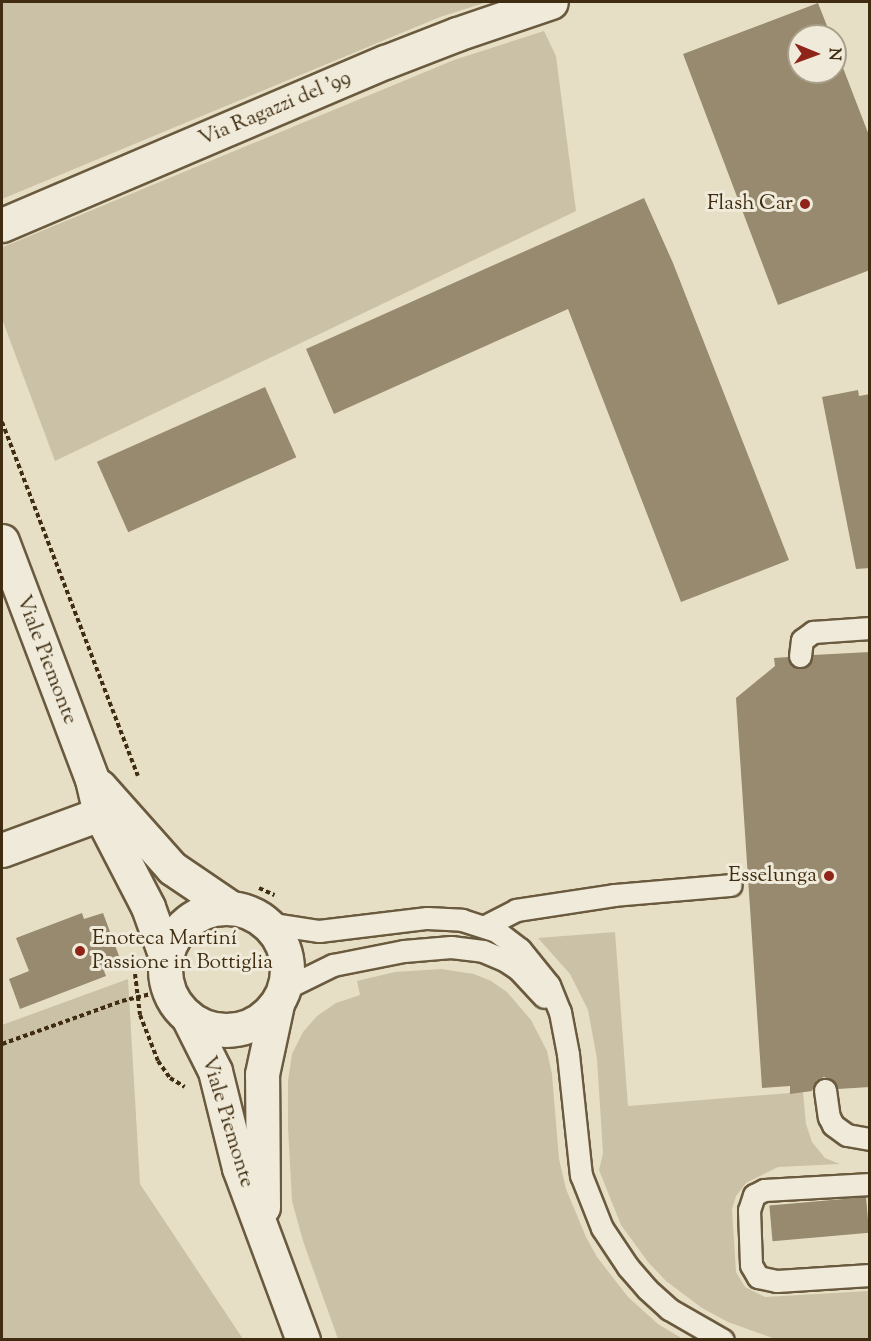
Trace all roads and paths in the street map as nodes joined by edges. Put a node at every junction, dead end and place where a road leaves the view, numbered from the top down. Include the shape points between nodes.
1 (551, 2) edge
2 (2, 225) edge
3 (2, 422) edge
4 (2, 541) edge
5 (870, 628) edge
6 (800, 656) dead end
7 (92, 778) junction
8 (141, 784) dead end
9 (100, 814) junction
10 (2, 850) edge
11 (731, 885) dead end
12 (241, 896) junction
13 (274, 910) junction
14 (485, 926) junction
15 (166, 957) junction
16 (135, 974) dead end
17 (169, 990) junction
18 (280, 996) junction
19 (137, 997) junction
20 (188, 1017) junction
21 (564, 1034) junction
22 (2, 1044) edge
23 (825, 1090) dead end
24 (195, 1092) dead end
25 (870, 1139) edge
26 (870, 1184) edge
27 (263, 1230) junction
28 (870, 1275) edge
29 (303, 1340) edge
30 (723, 1340) edge

1 - 2 street, Via Ragazzi del '99 via 385,62
3 - 8 path
4 - 7 street, Viale Piemonte
5 - 6 lane via 813,632 802,640
7 - 9 street, Viale Piemonte
7 - 12 street, Viale Piemonte via 172,868
9 - 10 street
9 - 15 street, Viale Piemonte via 142,893
11 - 14 lane via 614,895 516,910
12 - 13 path
12 - 13 street via 250,912
12 - 15 street via 197,915 183,926
13 - 14 lane via 319,931 427,918
13 - 18 street via 287,971
14 - 21 lane via 514,943 540,972 555,999
15 - 17 street
16 - 19 path
17 - 19 path
17 - 20 street via 175,1004
18 - 20 street via 264,1017 233,1030 215,1029
18 - 21 lane via 333,965 404,951 470,948 496,956 518,969 545,998
18 - 27 street, Viale Piemonte via 262,1074
19 - 22 path
19 - 24 path via 158,1061 177,1084
20 - 27 street, Viale Piemonte via 215,1071 239,1168
21 - 30 lane via 580,1168 602,1228 647,1289 669,1309
23 - 25 lane via 833,1125 847,1136
26 - 28 lane via 764,1190 751,1199 749,1210 751,1265 758,1277 777,1281
27 - 29 street, Viale Piemonte

